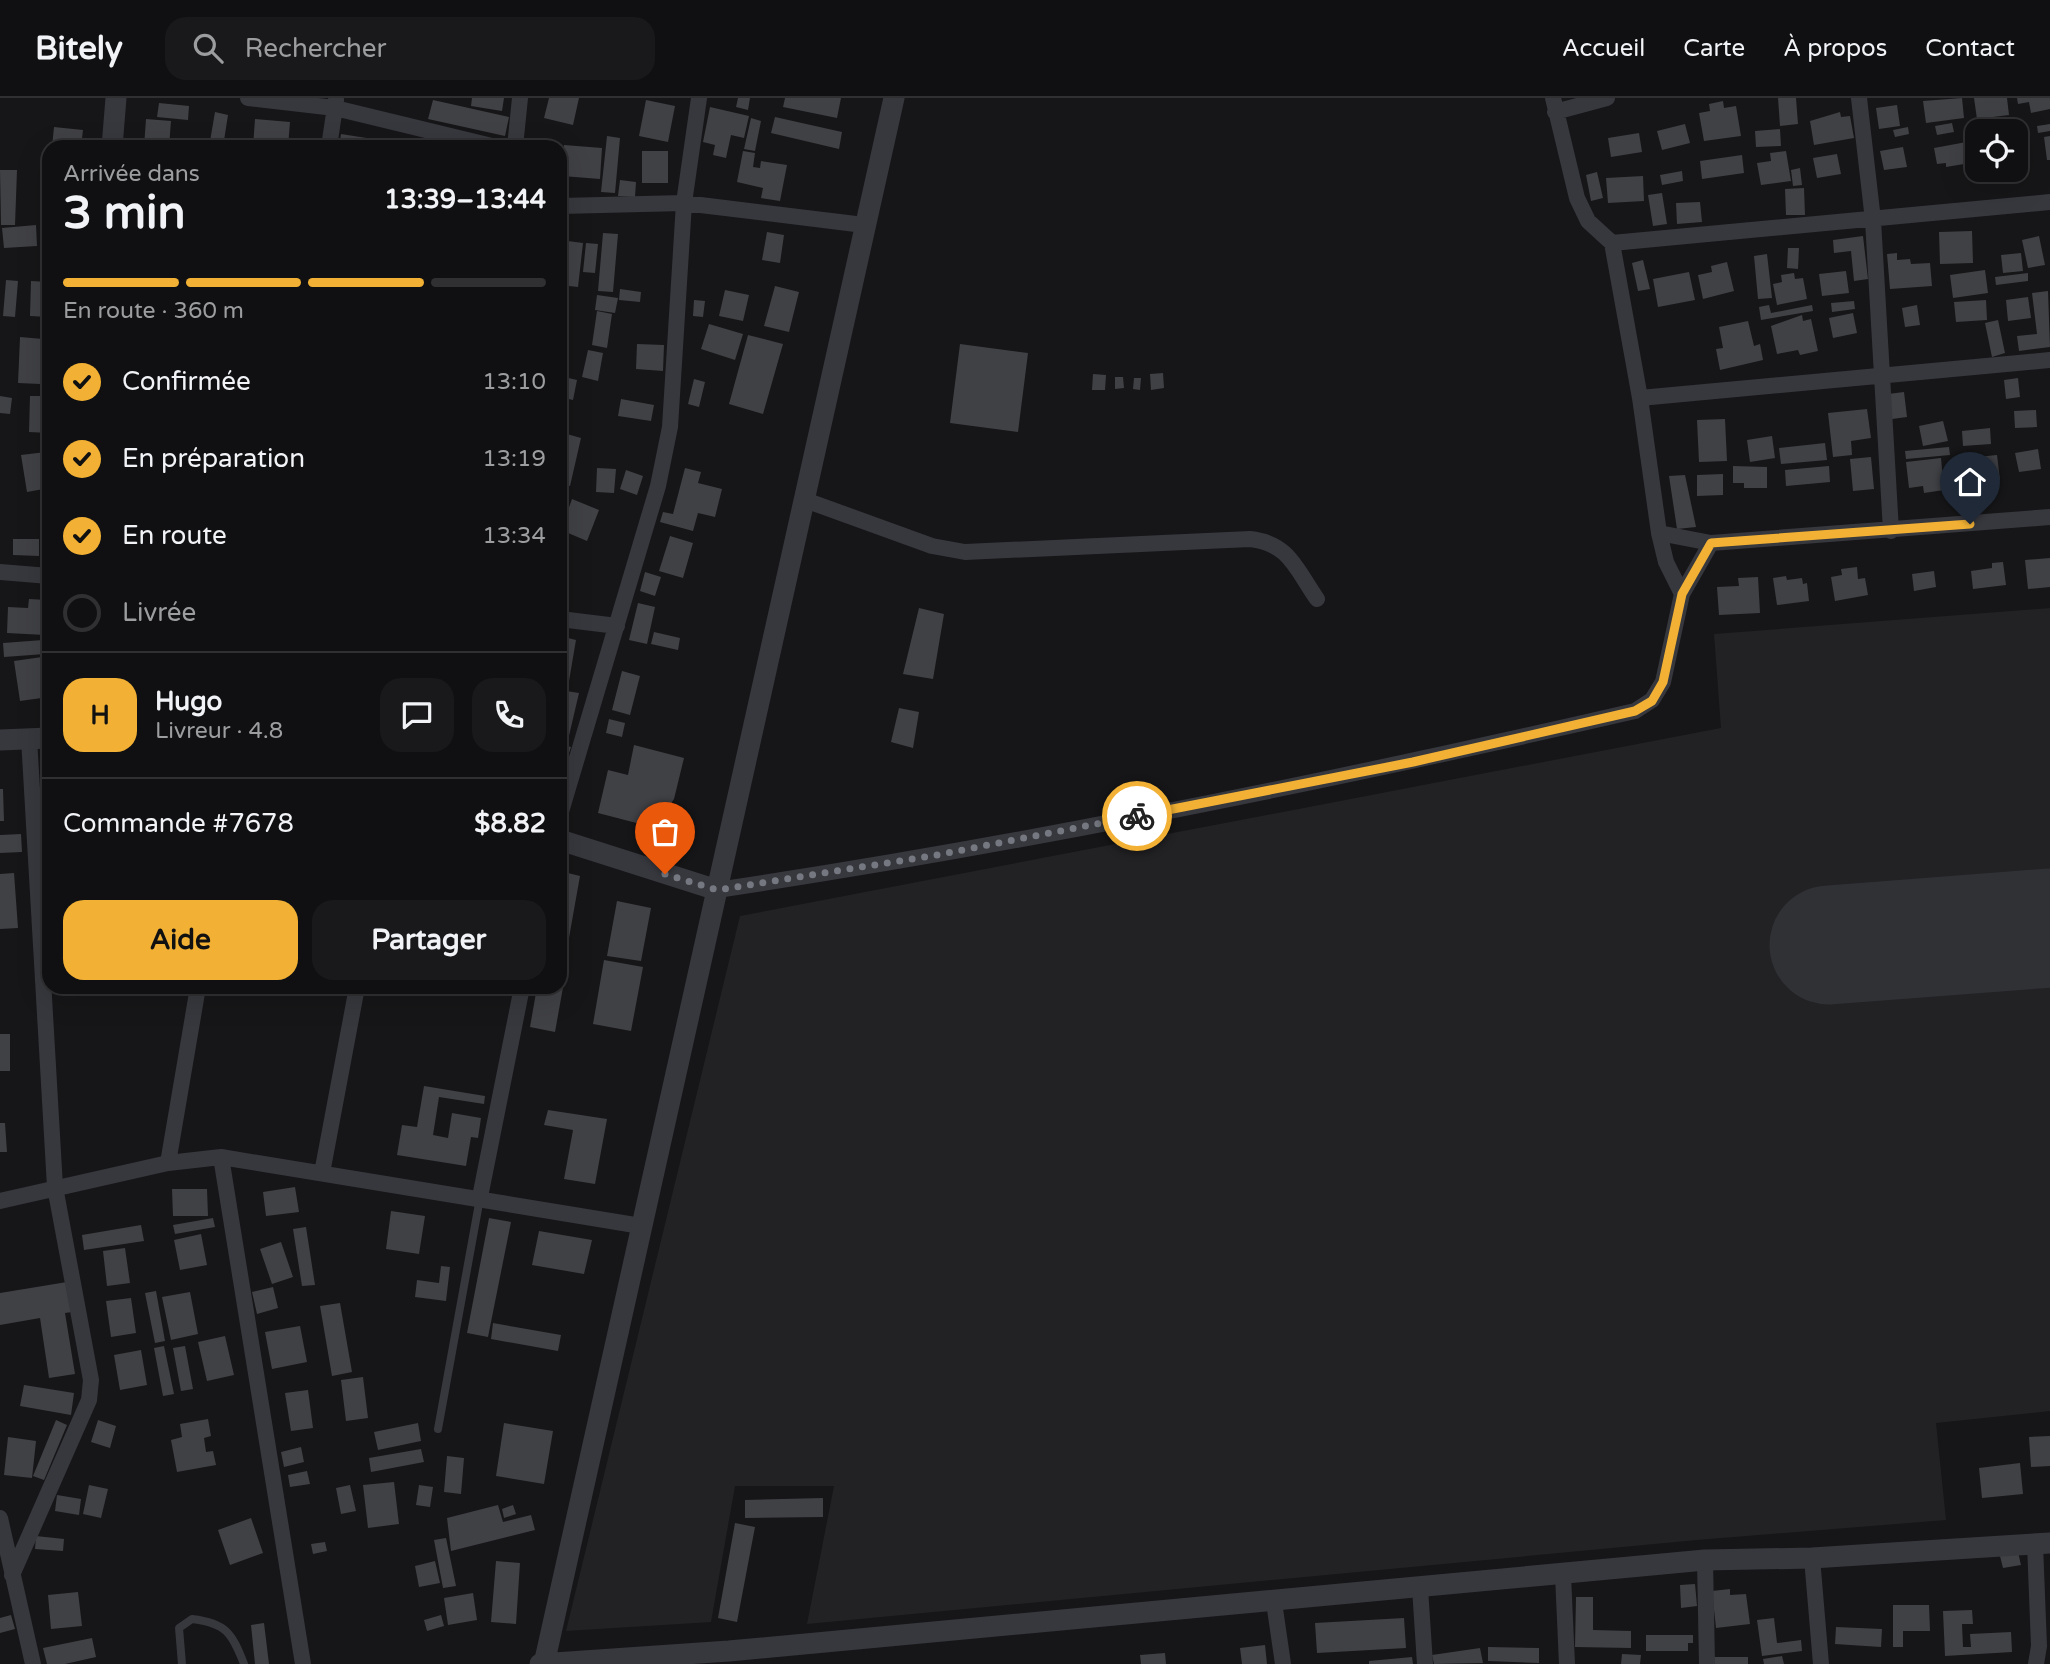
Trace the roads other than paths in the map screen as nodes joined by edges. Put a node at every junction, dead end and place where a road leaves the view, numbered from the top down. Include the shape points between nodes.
1 (116, 98) edge
2 (248, 98) edge
3 (520, 98) edge
4 (699, 98) edge
5 (894, 98) edge
6 (1607, 98) edge
7 (1859, 98) edge
8 (335, 103) edge
9 (1554, 105) edge
10 (112, 140) edge
11 (330, 140) edge
12 (470, 140) edge
13 (515, 140) edge
14 (2050, 202) edge
15 (684, 203) junction
16 (567, 206) edge
17 (1873, 220) junction
18 (863, 226) junction
19 (1612, 243) junction
20 (2050, 360) edge
21 (1881, 375) junction
22 (1640, 398) junction
23 (805, 500) junction
24 (2050, 517) edge
25 (1891, 531) junction
26 (1659, 533) junction
27 (1711, 543) junction
28 (0, 572) edge
29 (42, 575) edge
30 (1682, 594) junction
31 (1317, 599) dead end
32 (567, 620) edge
33 (617, 626) junction
34 (39, 738) edge
35 (0, 740) edge
36 (567, 792) edge
37 (42, 822) edge
38 (567, 842) edge
39 (717, 890) junction
40 (48, 994) edge
41 (197, 994) edge
42 (356, 994) edge
43 (521, 994) edge
44 (221, 1157) junction
45 (168, 1163) junction
46 (323, 1173) junction
47 (55, 1187) junction
48 (480, 1197) junction
49 (0, 1201) edge
50 (641, 1226) junction
51 (438, 1429) dead end
52 (0, 1518) edge
53 (2043, 1544) edge
54 (1811, 1558) junction
55 (1705, 1560) junction
56 (12, 1575) junction
57 (1563, 1575) junction
58 (1420, 1588) junction
59 (1274, 1602) junction
60 (33, 1664) edge
61 (182, 1664) edge
62 (244, 1664) edge
63 (303, 1664) edge
64 (543, 1664) edge
65 (1283, 1664) edge
66 (1424, 1664) edge
67 (1567, 1664) edge
68 (1707, 1664) edge
69 (1821, 1664) edge
70 (2036, 1664) edge

1 - 10 street
2 - 8 street
3 - 13 street
4 - 15 street
5 - 18 street
6 - 9 street
7 - 17 street
8 - 11 street
8 - 12 street
9 - 19 street via 1577,198 1588,221
14 - 17 street
15 - 16 street
15 - 18 street
15 - 33 street via 670,427 658,486
17 - 19 street
17 - 21 street
18 - 23 street
19 - 22 street
20 - 21 street
21 - 22 street
21 - 25 street
22 - 26 street
23 - 31 street via 932,546 965,552 1267,541 1281,548
23 - 39 street
24 - 25 street
25 - 27 street
26 - 27 street
26 - 30 street via 1665,562
27 - 30 street
28 - 29 street
30 - 39 street via 1663,682 1652,701 1635,711 1359,773 937,855
32 - 33 street
33 - 36 street
34 - 35 street
34 - 37 street
38 - 39 street
39 - 50 street
40 - 47 street
41 - 45 street
42 - 46 street
43 - 48 street
44 - 45 street
44 - 46 street
44 - 63 street
45 - 47 street
46 - 48 street
47 - 49 street
47 - 56 street via 91,1380 89,1400
48 - 50 street
48 - 51 lane
50 - 64 street
52 - 56 street
53 - 54 street
53 - 70 street
54 - 55 street
54 - 69 street
55 - 57 street
55 - 68 street
56 - 60 street
57 - 58 street
57 - 67 street
58 - 59 street
58 - 66 street
59 - 64 street
59 - 65 street
61 - 62 lane via 179,1628 192,1619 214,1621 233,1636

